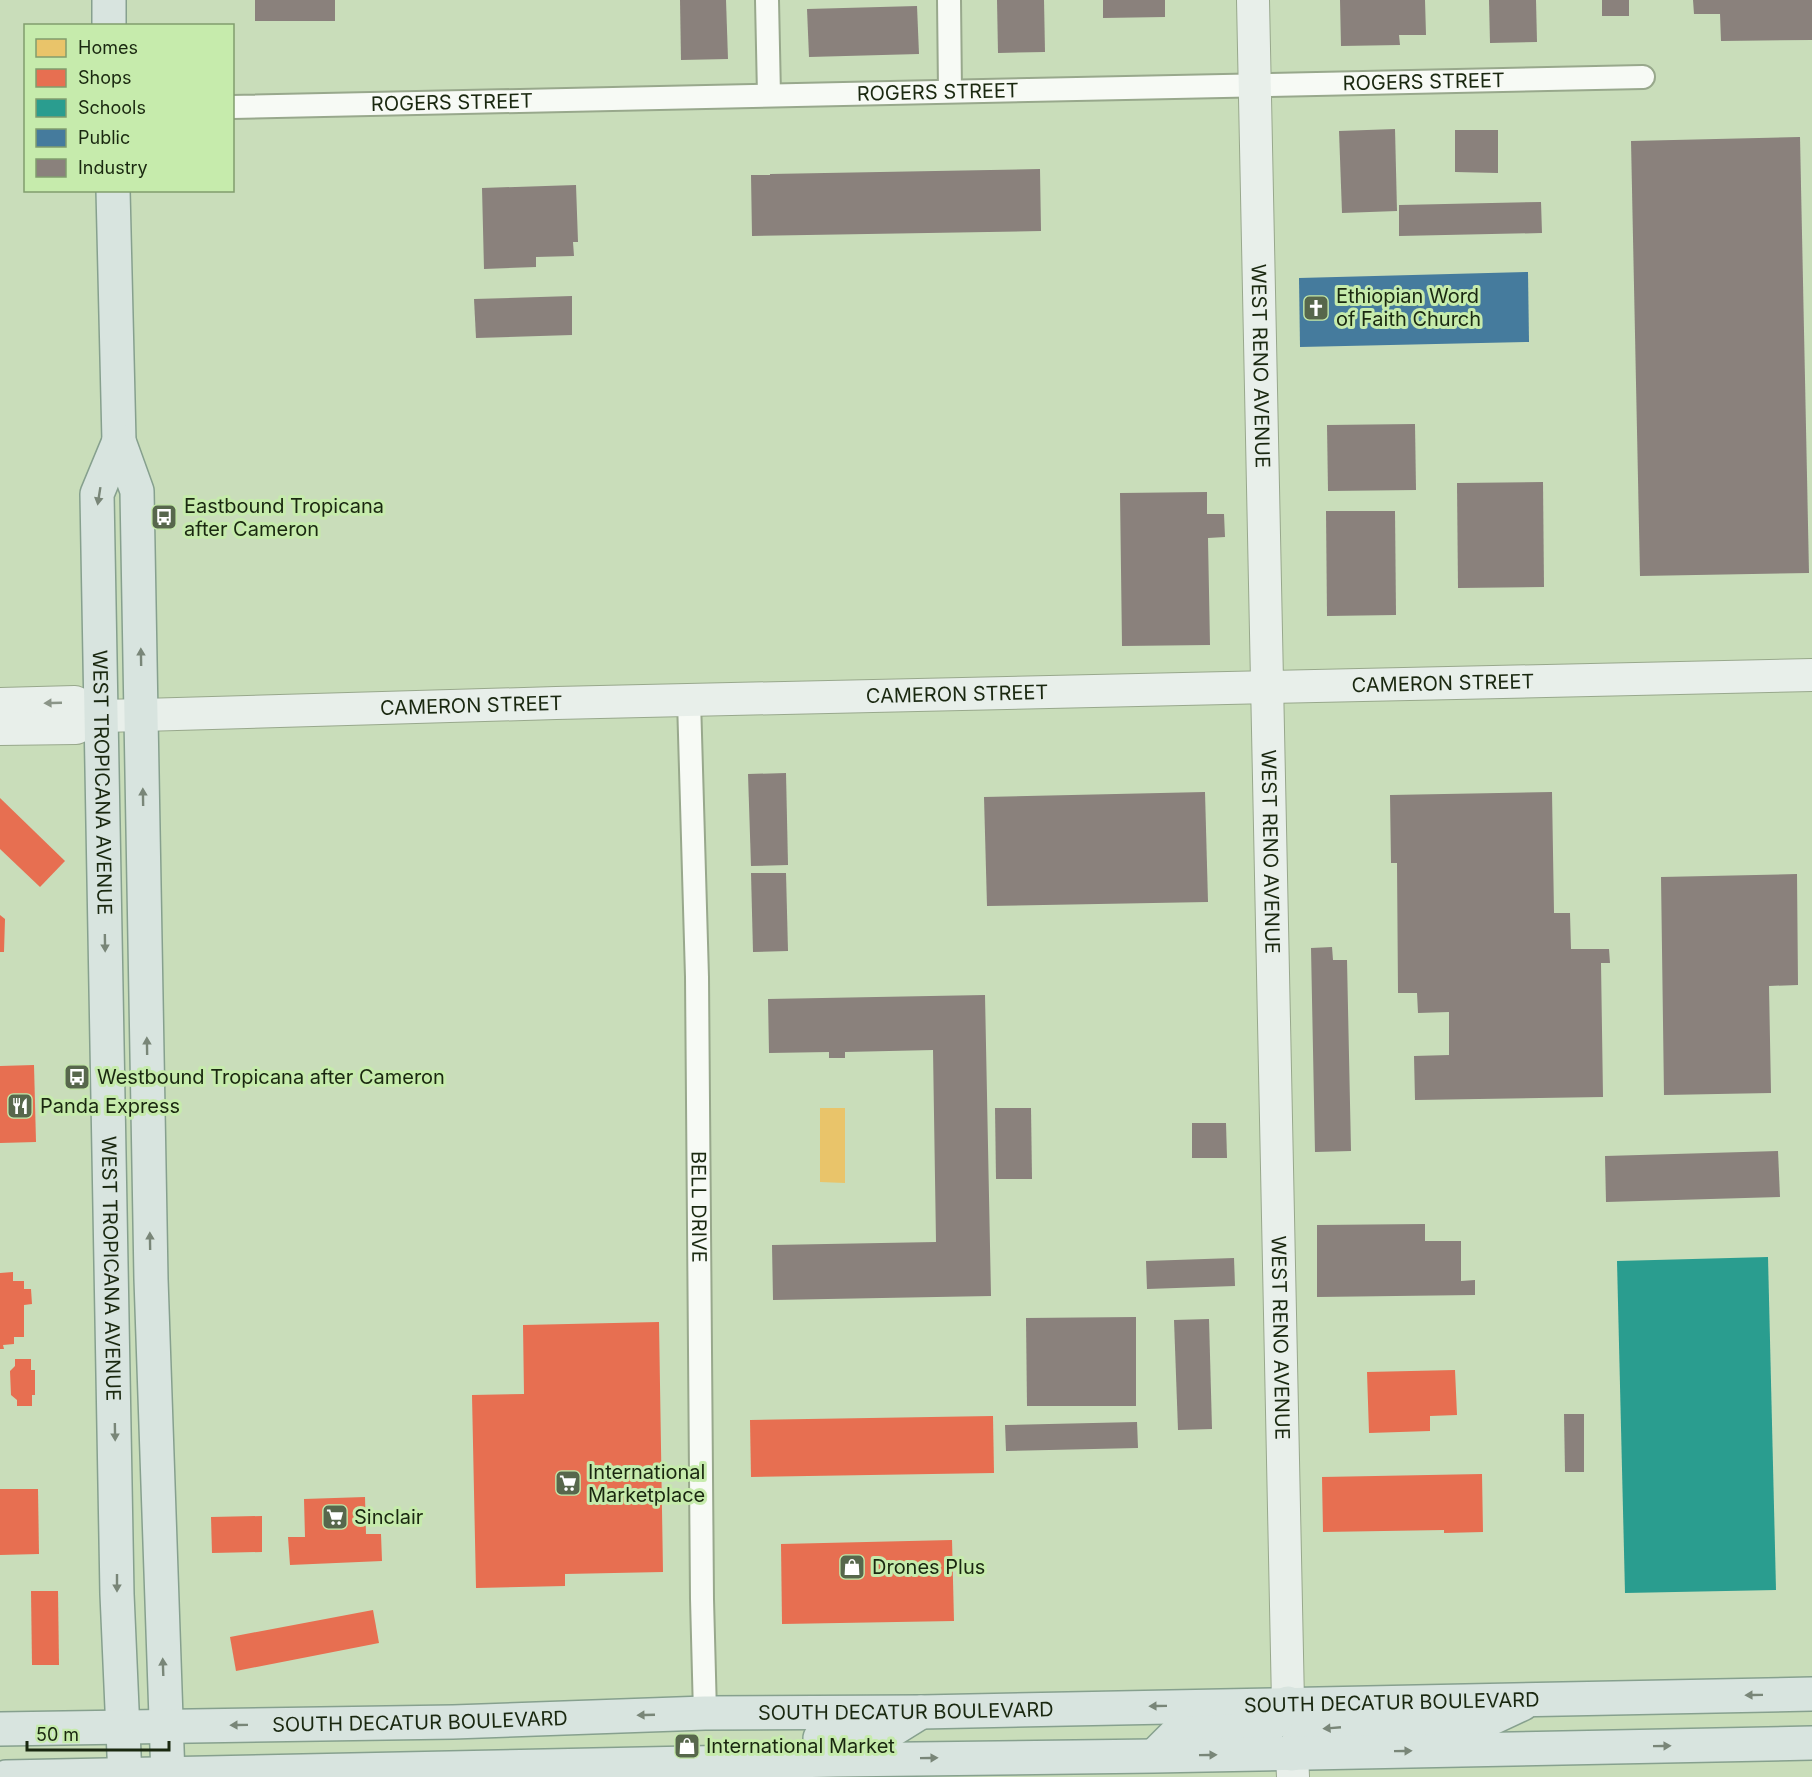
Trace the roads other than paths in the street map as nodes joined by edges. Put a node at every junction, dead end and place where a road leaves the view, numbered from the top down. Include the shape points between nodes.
1 (109, 0) edge
2 (767, 0) edge
3 (949, 0) edge
4 (1253, 0) edge
5 (109, 24) edge
6 (1643, 77) dead end
7 (1255, 85) junction
8 (950, 91) junction
9 (769, 95) junction
10 (234, 107) edge
11 (113, 192) edge
12 (119, 441) junction
13 (1812, 675) edge
14 (1266, 686) junction
15 (688, 700) junction
16 (0, 704) edge
17 (142, 715) junction
18 (102, 716) junction
19 (0, 729) edge
20 (111, 1240) junction
21 (156, 1449) junction
22 (1812, 1694) edge
23 (1532, 1699) junction
24 (1288, 1703) junction
25 (921, 1712) junction
26 (705, 1713) junction
27 (165, 1725) junction
28 (121, 1726) junction
29 (0, 1729) edge
30 (1812, 1743) edge
31 (1154, 1756) junction
32 (703, 1763) junction
33 (545, 1766) junction
34 (1293, 1766) edge
35 (124, 1776) edge
36 (168, 1776) edge
37 (6, 1777) edge

1 - 5 main road
2 - 9 street
3 - 8 street
4 - 7 street, WEST RENO AVENUE
6 - 7 street, ROGERS STREET
7 - 8 street, ROGERS STREET
7 - 14 street, WEST RENO AVENUE
8 - 9 street, ROGERS STREET
9 - 10 street, ROGERS STREET
11 - 12 main road, WEST TROPICANA AVENUE
17 -> 12 main road, WEST TROPICANA AVENUE via 137,491
12 -> 18 main road, WEST TROPICANA AVENUE via 97,494
13 - 14 street, CAMERON STREET
14 - 15 street, CAMERON STREET
14 - 24 street, WEST RENO AVENUE
15 - 17 street, CAMERON STREET
15 - 26 street, BELL DRIVE via 697,977
18 -> 16 street, CAMERON STREET via 75,702
17 - 18 street, CAMERON STREET
21 -> 17 main road, WEST TROPICANA AVENUE
18 - 19 street, CAMERON STREET via 76,728
18 -> 20 main road, WEST TROPICANA AVENUE
20 - 21 main road via 129,1254 136,1398
20 -> 28 main road, WEST TROPICANA AVENUE
27 -> 21 main road, WEST TROPICANA AVENUE
22 -> 23 main road, SOUTH DECATUR BOULEVARD
23 - 24 main road, SOUTH DECATUR BOULEVARD
23 -> 34 main road via 1477,1725 1312,1731 1302,1737
24 -> 25 main road, SOUTH DECATUR BOULEVARD
24 - 31 main road via 1279,1719 1269,1725 1177,1733
25 - 26 main road, SOUTH DECATUR BOULEVARD
25 - 32 main road via 884,1735 733,1742 711,1752
26 -> 27 main road, SOUTH DECATUR BOULEVARD via 453,1722
26 - 33 main road via 682,1740 662,1746 577,1751
27 - 28 main road, SOUTH DECATUR BOULEVARD
27 - 36 main road, WEST TROPICANA AVENUE
28 - 29 main road, SOUTH DECATUR BOULEVARD
28 - 35 main road, WEST TROPICANA AVENUE
34 -> 30 main road
32 -> 31 main road
31 -> 34 main road
32 - 33 main road
33 - 36 main road
35 - 36 main road
35 - 37 main road

